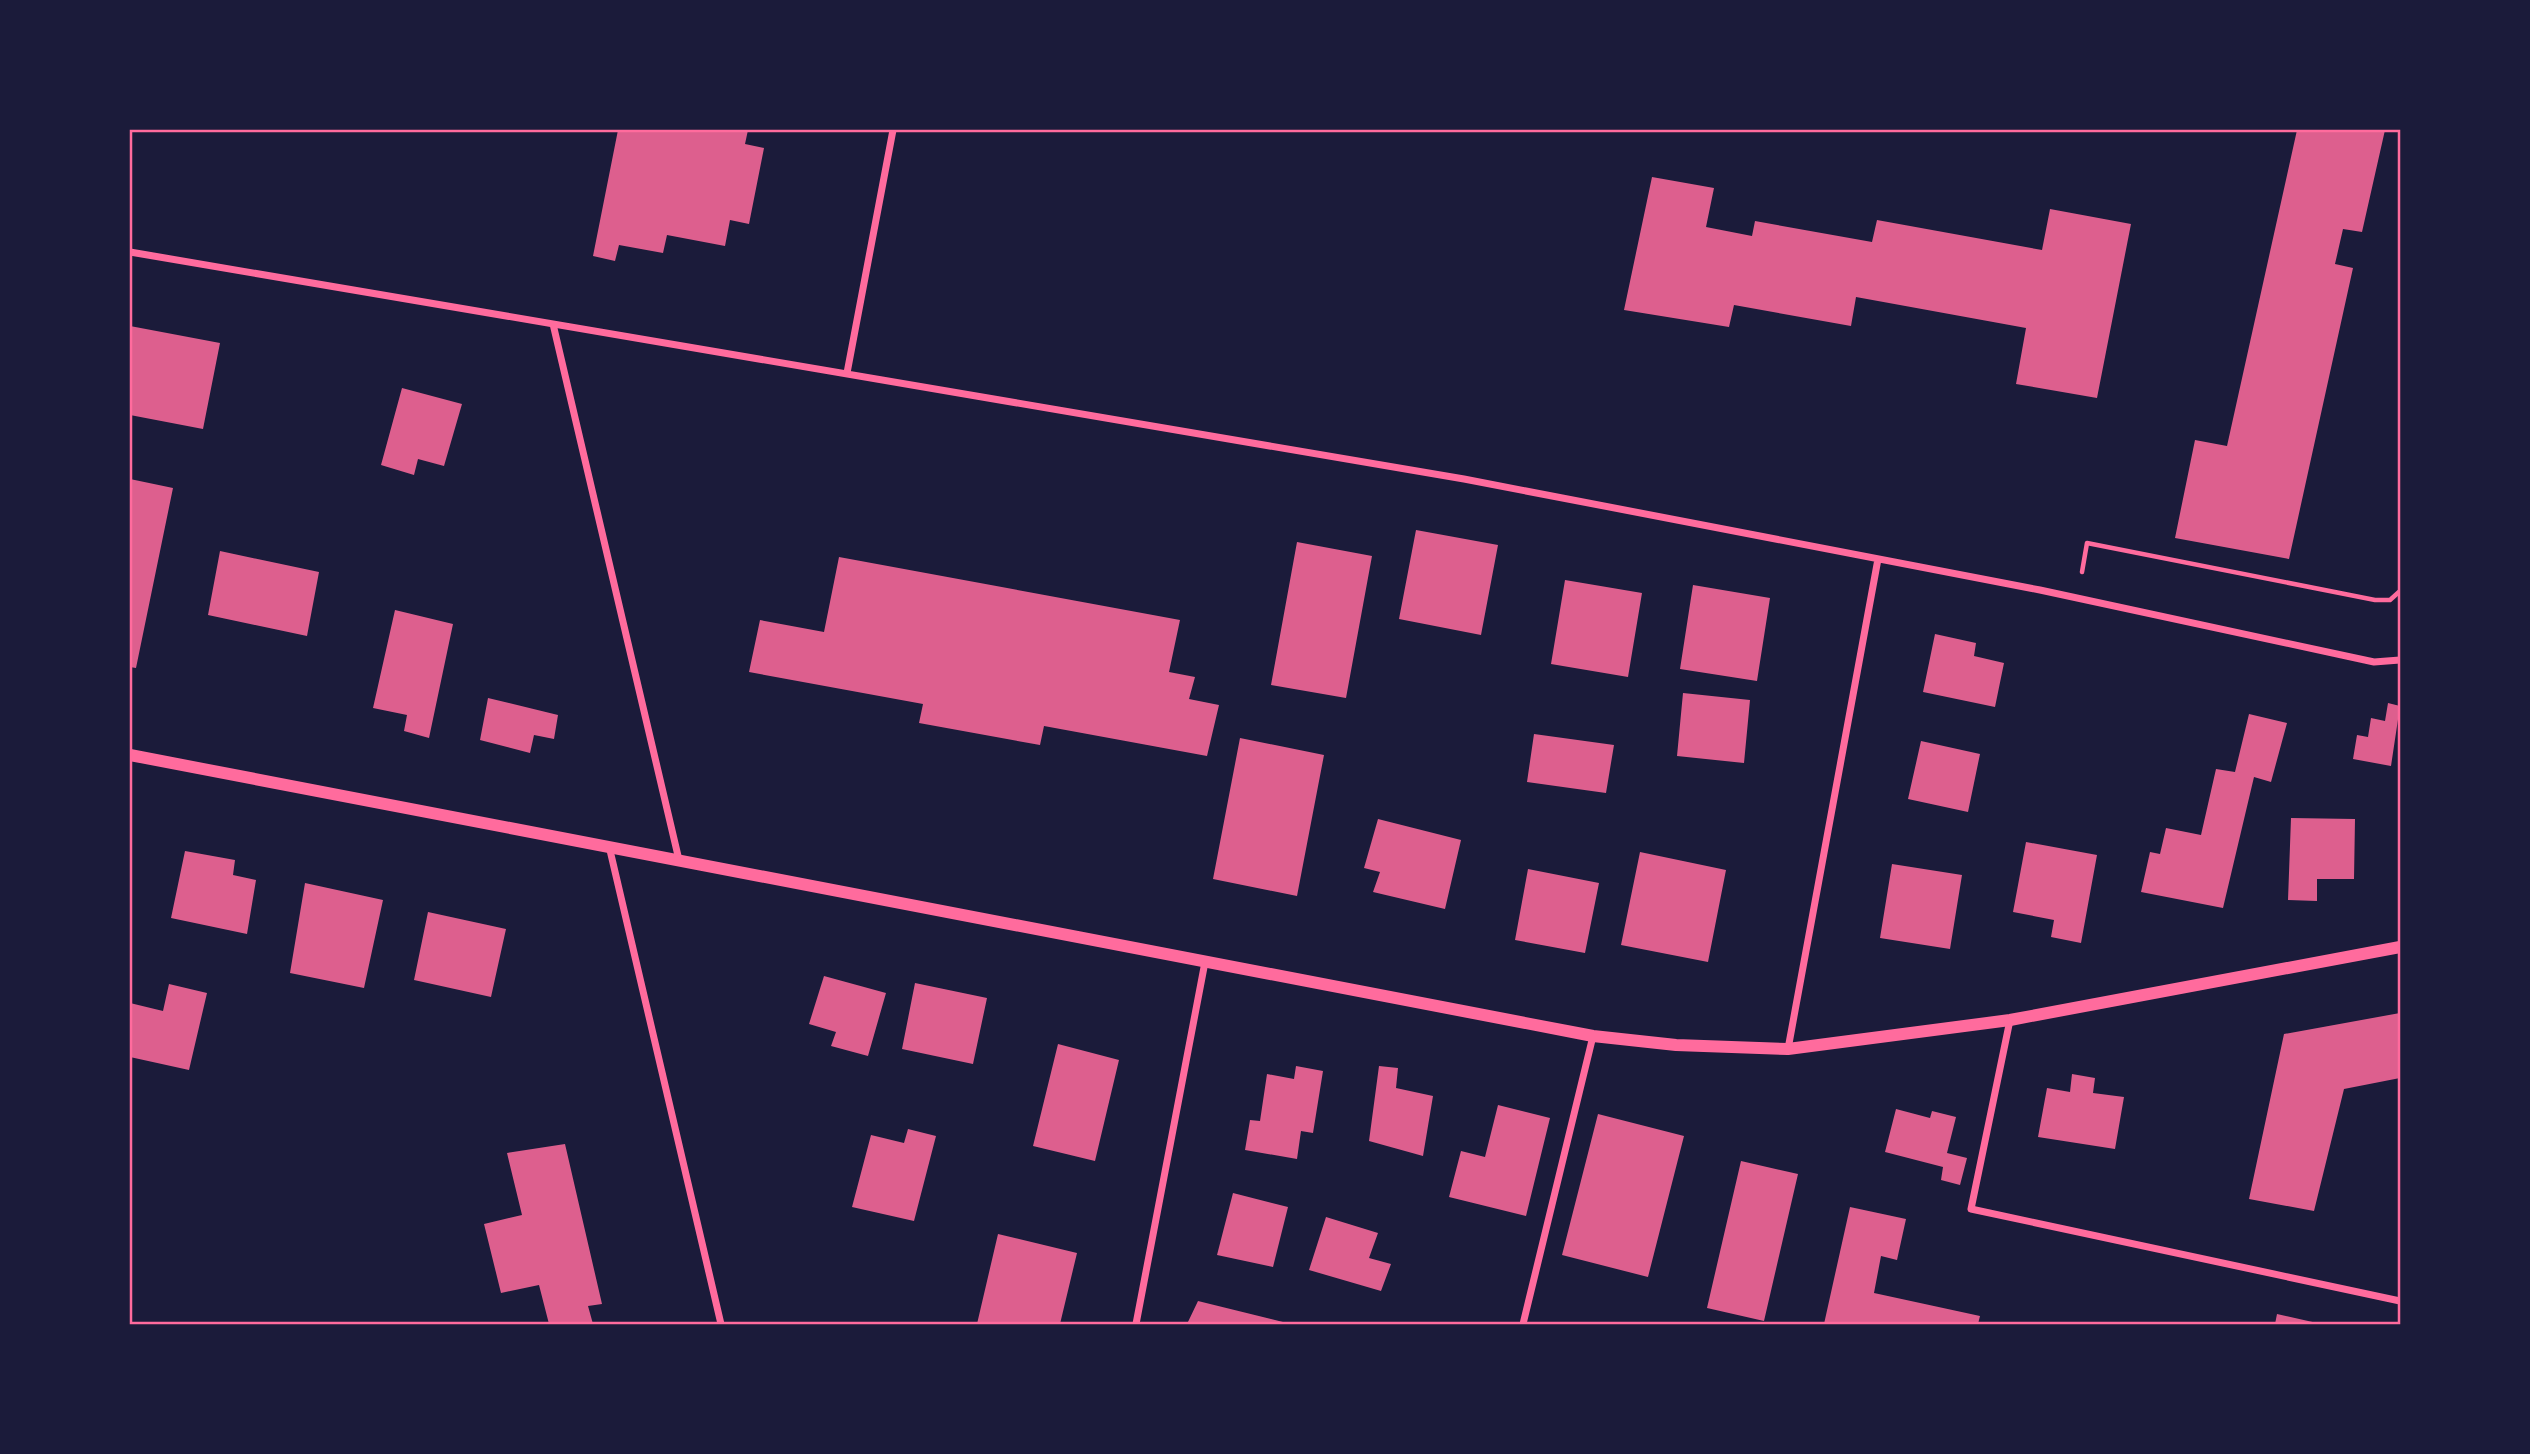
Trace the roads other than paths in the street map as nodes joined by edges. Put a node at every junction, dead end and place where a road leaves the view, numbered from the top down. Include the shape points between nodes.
1 (893, 130) edge
2 (130, 252) edge
3 (553, 324) junction
4 (848, 373) junction
5 (1878, 559) junction
6 (2400, 660) edge
7 (130, 755) edge
8 (609, 846) junction
9 (679, 860) junction
10 (2400, 947) edge
11 (1205, 962) junction
12 (2010, 1020) junction
13 (1593, 1036) junction
14 (1788, 1049) junction
15 (2400, 1301) edge
16 (721, 1325) edge
17 (1136, 1325) edge
18 (1522, 1325) edge

1 - 4 street
2 - 3 street
3 - 4 street
3 - 9 street
4 - 5 street via 1464,479
5 - 6 street via 2374,662
5 - 14 street
7 - 8 street
8 - 9 street
8 - 16 street
9 - 11 street
10 - 12 street
11 - 13 street
11 - 17 street
12 - 14 street
12 - 15 street via 1971,1209
13 - 14 street
13 - 18 street

